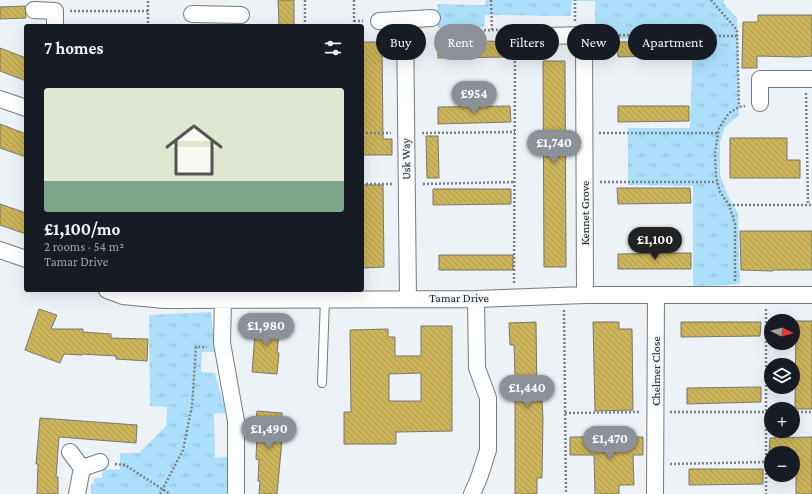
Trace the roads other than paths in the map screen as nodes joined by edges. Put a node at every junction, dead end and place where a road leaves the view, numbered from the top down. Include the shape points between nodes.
1 (34, 10) dead end
2 (192, 14) dead end
3 (241, 15) dead end
4 (55, 18) edge
5 (432, 18) road end
6 (217, 20) edge
7 (405, 20) junction
8 (379, 21) dead end
9 (559, 36) edge
10 (809, 79) edge
11 (0, 99) edge
12 (760, 103) road end
13 (24, 107) edge
14 (0, 251) edge
15 (24, 259) edge
16 (112, 292) edge
17 (585, 295) junction
18 (812, 295) edge
19 (220, 296) edge
20 (656, 296) junction
21 (324, 299) junction
22 (408, 299) junction
23 (476, 299) junction
24 (322, 383) dead end
25 (70, 452) dead end
26 (100, 462) road end
27 (82, 468) junction
28 (77, 494) edge
29 (236, 494) edge
30 (472, 494) edge
31 (655, 494) edge

1 - 4 street
2 - 6 street
3 - 6 street
5 - 7 street
7 - 8 street
7 - 22 street, Usk Way
9 - 17 street, Kennet Grove via 579,35 585,133
10 - 12 street via 760,79
11 - 13 street
14 - 15 street
16 - 19 street, Tamar Drive via 123,296 164,300
17 - 20 street, Tamar Drive
17 - 23 street, Tamar Drive
18 - 20 street, Tamar Drive
19 - 21 street, Tamar Drive
19 - 29 street via 223,347 236,421
20 - 31 street, Chelmer Close
21 - 22 street, Tamar Drive
21 - 24 lane
22 - 23 street, Tamar Drive
23 - 30 street via 477,368 488,398 488,450 480,478
25 - 27 street
26 - 27 street
27 - 28 street

